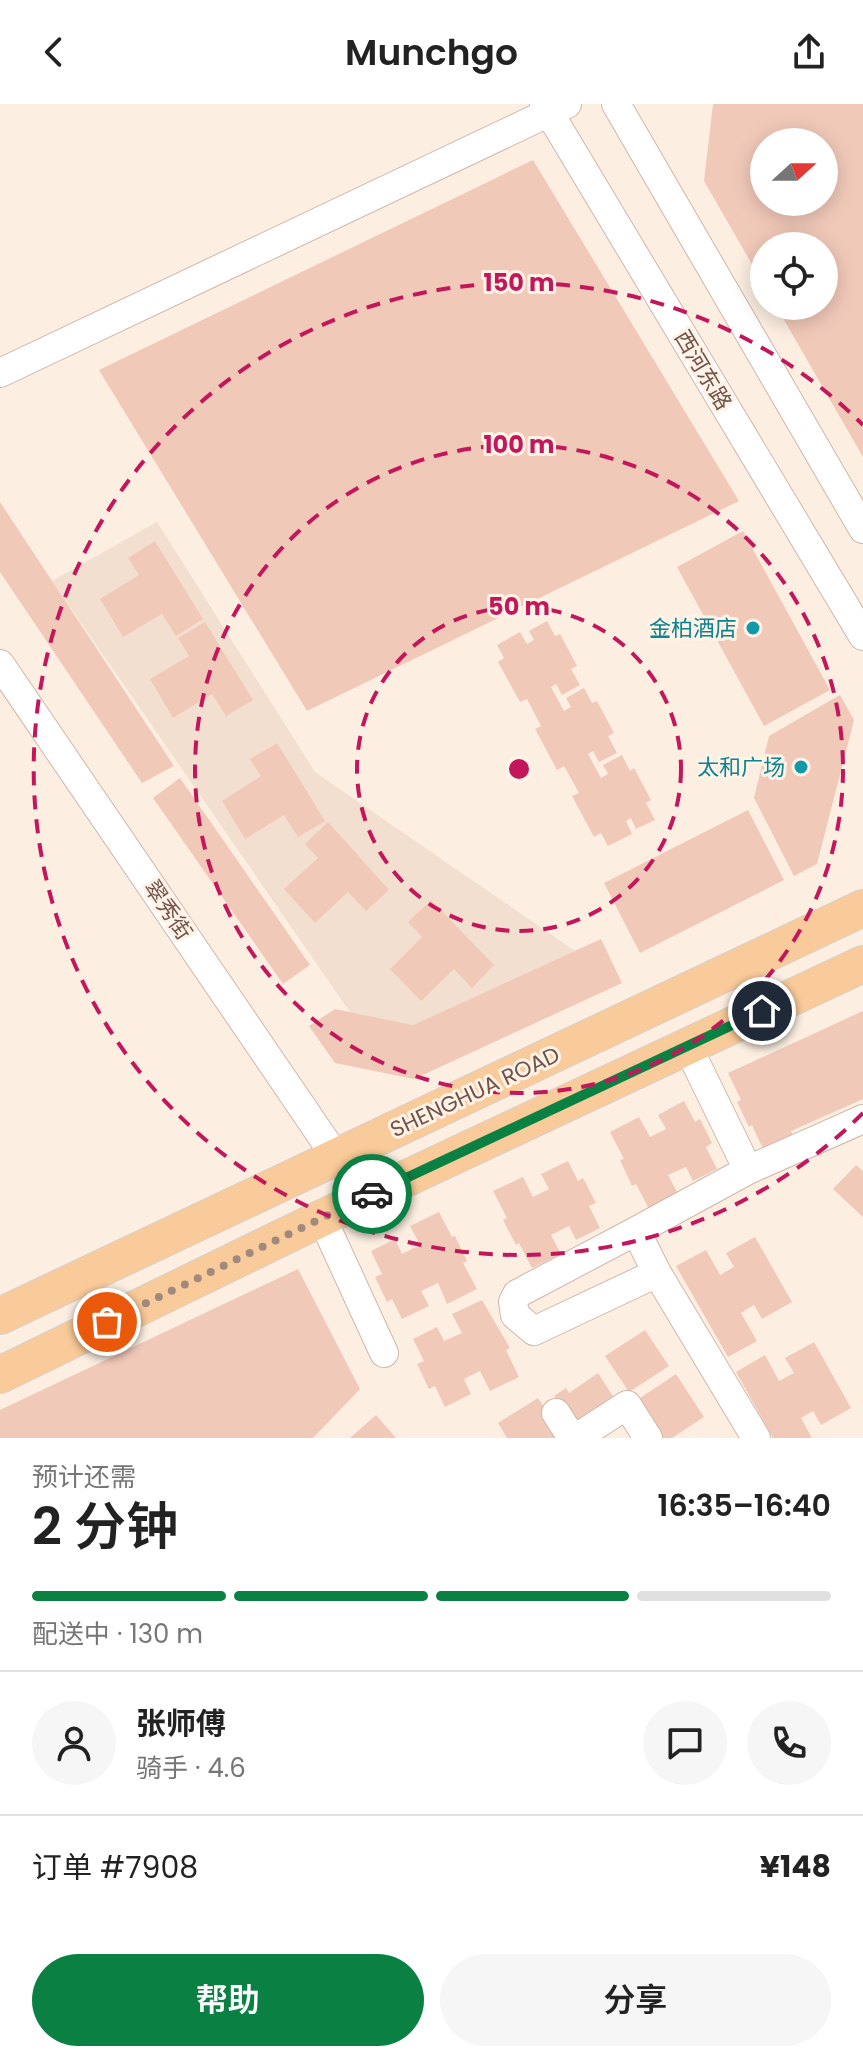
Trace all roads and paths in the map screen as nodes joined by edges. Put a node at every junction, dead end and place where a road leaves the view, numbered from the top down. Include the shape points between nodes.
1 (616, 104) edge
2 (553, 107) edge
3 (0, 373) edge
4 (863, 529) edge
5 (863, 636) edge
6 (0, 664) edge
7 (863, 908) edge
8 (863, 964) edge
9 (687, 1045) junction
10 (863, 1119) edge
11 (336, 1157) junction
12 (748, 1170) junction
13 (322, 1218) junction
14 (636, 1231) junction
15 (657, 1273) junction
16 (0, 1316) edge
17 (384, 1353) dead end
18 (0, 1375) edge
19 (556, 1413) dead end
20 (574, 1438) edge
21 (648, 1438) edge
22 (756, 1438) edge

1 - 4 street
2 - 3 street
2 - 5 street, 西河东路
6 - 11 street, 翠秀街
7 - 11 main road, SHENGHUA ROAD
8 - 9 main road
9 - 12 street
9 - 13 main road
10 - 12 street
11 - 16 main road, SHENGHUA ROAD
12 - 14 street
13 - 17 street
13 - 18 main road
14 - 15 street
14 - 15 street via 517,1294 515,1315 534,1331
15 - 22 street
19 - 20 street
20 - 21 street via 627,1405

